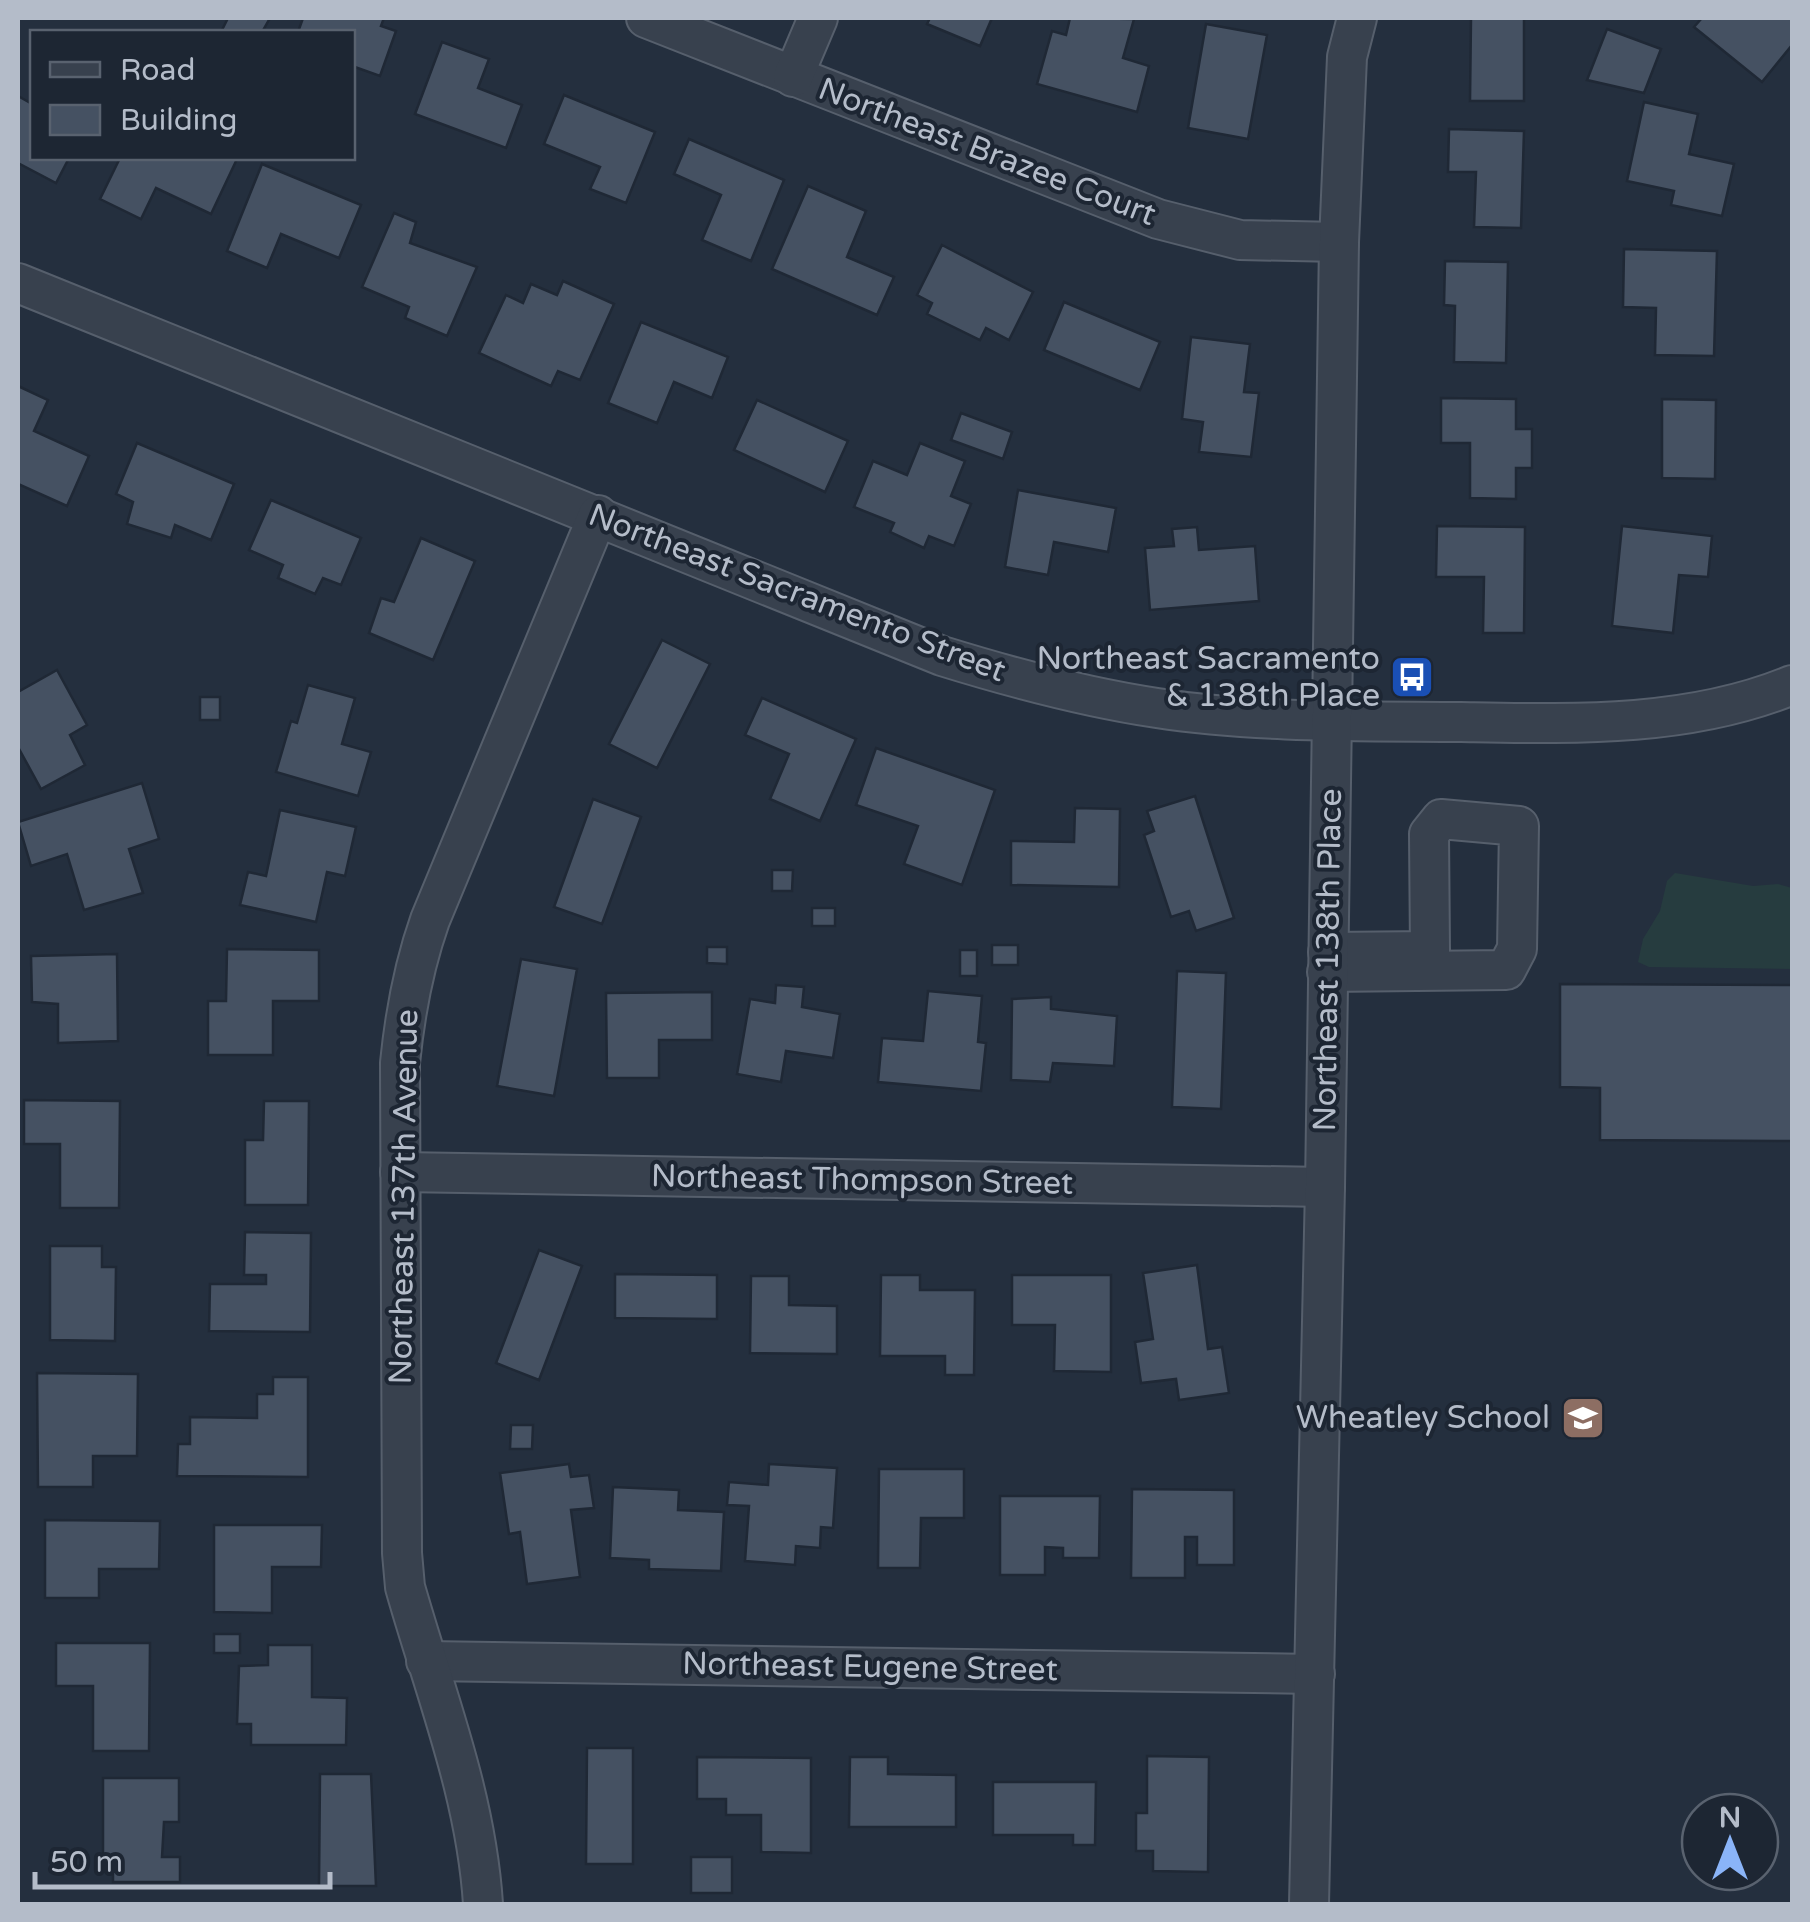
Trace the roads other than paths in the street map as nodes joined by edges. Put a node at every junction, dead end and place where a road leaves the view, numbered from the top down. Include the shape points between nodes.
1 (646, 18) edge
2 (818, 18) edge
3 (1358, 18) edge
4 (793, 77) junction
5 (1339, 242) junction
6 (18, 283) edge
7 (598, 516) junction
8 (1792, 685) edge
9 (1331, 720) junction
10 (1328, 962) junction
11 (400, 1172) junction
12 (1325, 1187) junction
13 (426, 1661) junction
14 (1314, 1674) junction
15 (483, 1904) edge
16 (1309, 1904) edge

1 - 4 street, Northeast Brazee Court
2 - 4 street
3 - 5 street, Northeast 138th Place via 1347,57
4 - 5 street, Northeast Brazee Court via 1198,232 1240,240
5 - 9 street, Northeast 138th Place
6 - 7 street, Northeast Sacramento Street
7 - 9 street, Northeast Sacramento Street via 942,656 1020,680 1160,709
7 - 11 street, Northeast 137th Avenue via 414,964 400,1063
8 - 9 street, Northeast Sacramento Street via 1714,708 1577,724
9 - 10 street, Northeast 138th Place
10 - 10 street via 1506,970 1517,949 1520,826 1441,819 1429,834 1430,951
10 - 12 street, Northeast 138th Place
11 - 12 street, Northeast Thompson Street
11 - 13 street, Northeast 137th Avenue via 402,1553
12 - 14 street, Northeast 138th Place
13 - 14 street, Northeast Eugene Street
13 - 15 street, Northeast 137th Avenue via 471,1805
14 - 16 street, Northeast 138th Place

